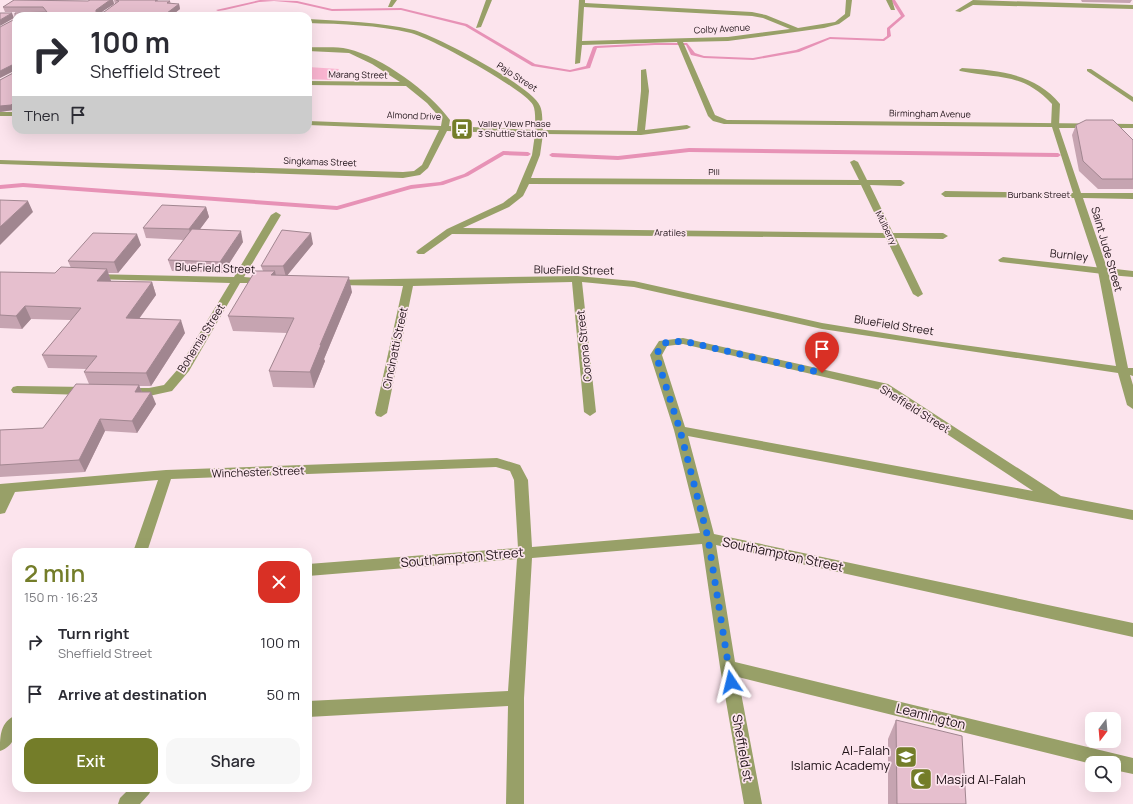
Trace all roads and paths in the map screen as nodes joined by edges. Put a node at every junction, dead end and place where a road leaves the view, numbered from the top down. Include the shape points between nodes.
1 (394, 0) edge
2 (489, 0) edge
3 (850, 0) edge
4 (889, 0) edge
5 (581, 2) edge
6 (975, 2) edge
7 (390, 6) dead end
8 (1133, 7) edge
9 (893, 9) dead end
10 (958, 11) dead end
11 (312, 21) edge
12 (478, 27) dead end
13 (798, 31) junction
14 (679, 40) junction
15 (578, 43) junction
16 (312, 49) edge
17 (577, 63) dead end
18 (644, 70) dead end
19 (962, 70) dead end
20 (1089, 70) dead end
21 (312, 83) edge
22 (407, 84) junction
23 (1133, 100) edge
24 (0, 114) edge
25 (12, 114) edge
26 (312, 123) edge
27 (1055, 126) junction
28 (1133, 126) edge
29 (445, 127) junction
30 (687, 127) dead end
31 (539, 132) junction
32 (641, 133) junction
33 (0, 162) edge
34 (854, 162) dead end
35 (526, 181) junction
36 (864, 183) junction
37 (901, 183) dead end
38 (945, 194) dead end
39 (1079, 195) junction
40 (1133, 196) edge
41 (276, 215) dead end
42 (450, 231) junction
43 (890, 236) junction
44 (943, 236) dead end
45 (421, 252) dead end
46 (1003, 260) dead end
47 (1103, 271) junction
48 (1133, 274) edge
49 (86, 276) edge
50 (577, 280) junction
51 (236, 281) junction
52 (276, 281) edge
53 (323, 282) edge
54 (409, 283) junction
55 (918, 294) dead end
56 (663, 343) joint
57 (1128, 371) edge
58 (17, 390) dead end
59 (102, 391) edge
60 (118, 391) edge
61 (1133, 405) edge
62 (590, 412) dead end
63 (381, 413) dead end
64 (680, 430) junction
65 (166, 475) junction
66 (6, 488) edge
67 (1056, 500) junction
68 (0, 509) edge
69 (1133, 515) edge
70 (708, 538) junction
71 (141, 548) edge
72 (525, 551) junction
73 (312, 570) edge
74 (1133, 630) edge
75 (728, 667) junction
76 (516, 698) junction
77 (312, 709) edge
78 (12, 728) edge
79 (0, 743) edge
80 (1133, 766) edge
81 (139, 792) edge
82 (127, 804) edge
83 (515, 804) edge
84 (753, 804) edge

1 - 7 street
2 - 12 street
3 - 13 street, Colby Avenue via 848,15 837,23
4 - 9 street
5 - 13 street via 752,14 764,16
5 - 15 street
6 - 8 street
6 - 10 street
11 - 31 street, Pajo Street via 377,26 413,32 432,39 477,63 534,100 537,106
13 - 14 street, Colby Avenue via 728,39
14 - 15 street, Colby Avenue
14 - 27 street, Birmingham Avenue via 712,116 727,122
15 - 17 street
16 - 22 street via 350,52
18 - 32 street
19 - 27 street via 1017,77 1036,86 1049,95 1056,104
20 - 23 street
21 - 22 street, Marang Street
22 - 29 street via 443,115 446,120
24 - 25 street
26 - 29 street, Almond Drive
27 - 28 street, Birmingham Avenue
27 - 39 street, Saint Jude Street
29 - 31 street, Almond Drive
29 - 33 street, Singkamas Street via 425,166 417,173 403,175
30 - 32 street, Almond Drive
31 - 32 street, Almond Drive
31 - 35 street, Pajo Street via 536,155
34 - 36 street, Mulberry
35 - 36 street, Pili
35 - 42 street, Pajo Street via 520,194 506,205
36 - 37 street, Pili
36 - 43 street, Mulberry
38 - 39 street, Burbank Street
39 - 40 street, Burbank Street
39 - 47 street, Saint Jude Street
41 - 51 street, Bohemia Street
42 - 43 street, Aratiles
42 - 45 street, Pajo Street
43 - 44 street, Aratiles
43 - 55 street, Mulberry
46 - 47 street, Burnley
47 - 48 street, Burnley
47 - 57 street, Saint Jude Street
49 - 51 street, BlueField Street
50 - 54 street, BlueField Street
50 - 57 street, BlueField Street via 634,284 852,331
50 - 62 street, Corona Street
51 - 52 street, BlueField Street
51 - 60 street, Bohemia Street via 183,371 168,388 149,392
53 - 54 street, BlueField Street
54 - 63 street, Cincinatti Street
56 - 64 street, Sheffield st via 656,355
56 - 67 street, Sheffield Street via 683,341 884,387
57 - 61 street, Saint Jude Street
58 - 59 street
64 - 67 street
64 - 70 street, Sheffield st
65 - 66 street, Winchester Street
65 - 71 street
65 - 72 street, Winchester Street via 497,462 515,468 521,480
66 - 68 street
67 - 69 street
70 - 72 street, Southampton Street
70 - 74 street, Southampton Street
70 - 75 street, Sheffield st
72 - 73 street, Southampton Street
72 - 76 street
75 - 80 street, Leamington
75 - 84 street, Sheffield st
76 - 77 street
76 - 83 street
78 - 79 street
81 - 82 street

